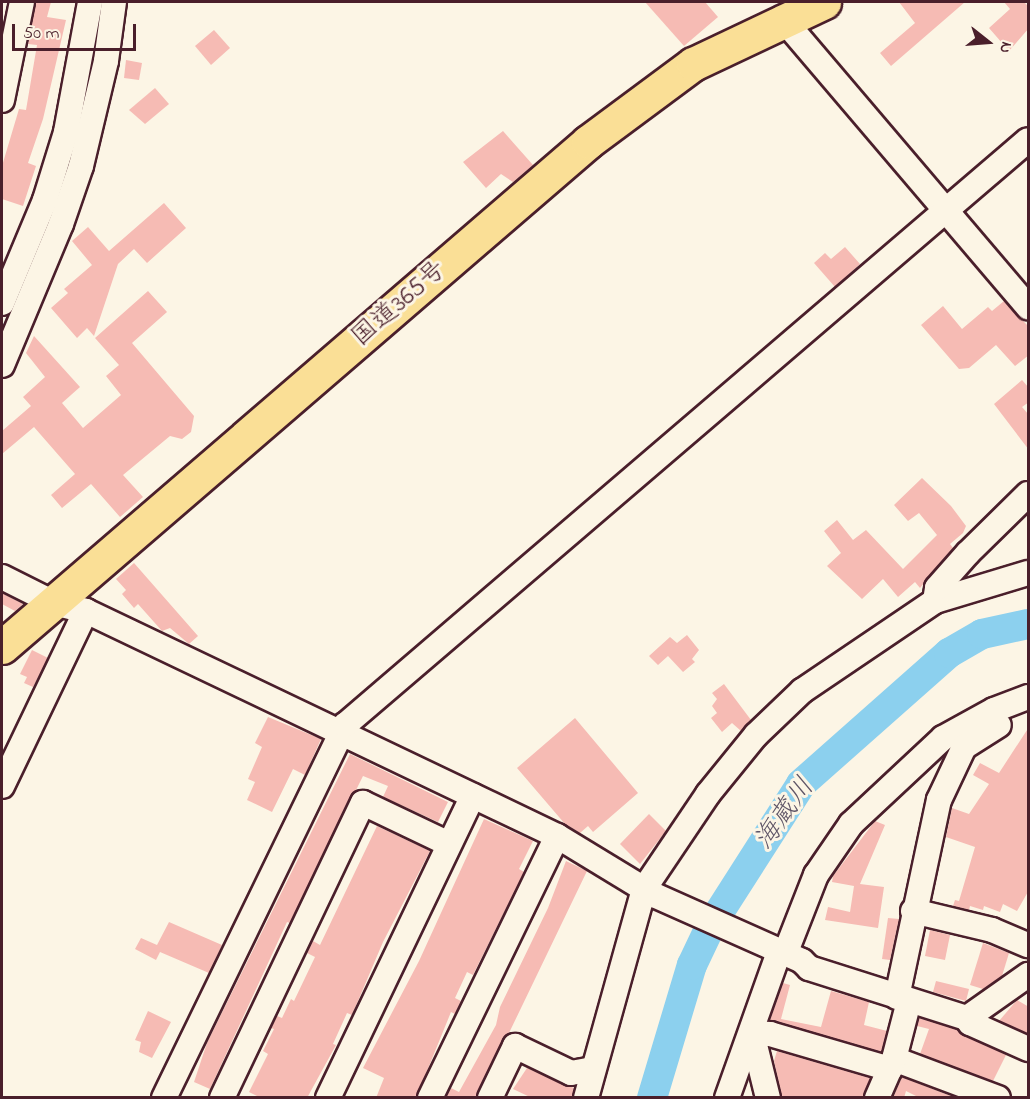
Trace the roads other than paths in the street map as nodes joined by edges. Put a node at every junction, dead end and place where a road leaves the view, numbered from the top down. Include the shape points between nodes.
1 (22, 2) edge
2 (90, 2) edge
3 (114, 2) edge
4 (824, 2) edge
5 (782, 18) junction
6 (2, 97) edge
7 (1029, 140) edge
8 (946, 212) junction
9 (2, 303) edge
10 (1029, 307) edge
11 (2, 365) edge
12 (1029, 494) edge
13 (1029, 573) edge
14 (2, 577) edge
15 (935, 601) junction
16 (54, 603) junction
17 (86, 611) junction
18 (2, 647) edge
19 (1029, 697) edge
20 (1029, 714) edge
21 (339, 734) junction
22 (2, 786) edge
23 (473, 796) junction
24 (557, 836) junction
25 (449, 844) junction
26 (649, 892) junction
27 (913, 911) junction
28 (1029, 945) edge
29 (780, 952) junction
30 (1029, 975) edge
31 (903, 999) junction
32 (967, 1018) junction
33 (752, 1033) junction
34 (1029, 1049) edge
35 (892, 1064) junction
36 (593, 1069) junction
37 (164, 1098) edge
38 (222, 1098) edge
39 (328, 1098) edge
40 (430, 1098) edge
41 (490, 1098) edge
42 (586, 1098) edge
43 (727, 1098) edge
44 (768, 1098) edge
45 (878, 1098) edge
46 (998, 1098) edge

1 - 6 street
2 - 9 street via 66,132 45,200
3 - 11 street via 98,99 78,176
4 - 5 highway, 国道365号
5 - 8 street
5 - 16 highway, 国道365号 via 693,64 588,142
7 - 8 street
8 - 10 street
8 - 21 street
12 - 15 street via 968,552 937,588
13 - 15 street
14 - 16 street
15 - 26 street via 863,648 778,712 708,794
16 - 17 street
16 - 18 highway, 国道365号
17 - 21 street
17 - 22 street
19 - 29 street via 994,710 943,738 851,824 816,875
20 - 27 street via 988,730 957,756 939,800
21 - 23 street
21 - 37 street
23 - 24 street
23 - 25 street
24 - 26 street
24 - 40 street
25 - 38 street via 363,803
25 - 39 street
26 - 29 street
26 - 36 street
27 - 28 street via 992,930
27 - 31 street
29 - 31 street via 809,968
29 - 33 street via 766,980
30 - 32 street
31 - 32 street
31 - 35 street
32 - 34 street via 970,1023
33 - 35 street
33 - 43 street via 745,1052 737,1059
33 - 44 street
35 - 45 street
35 - 46 street
36 - 41 street via 571,1073 515,1046
36 - 42 street

